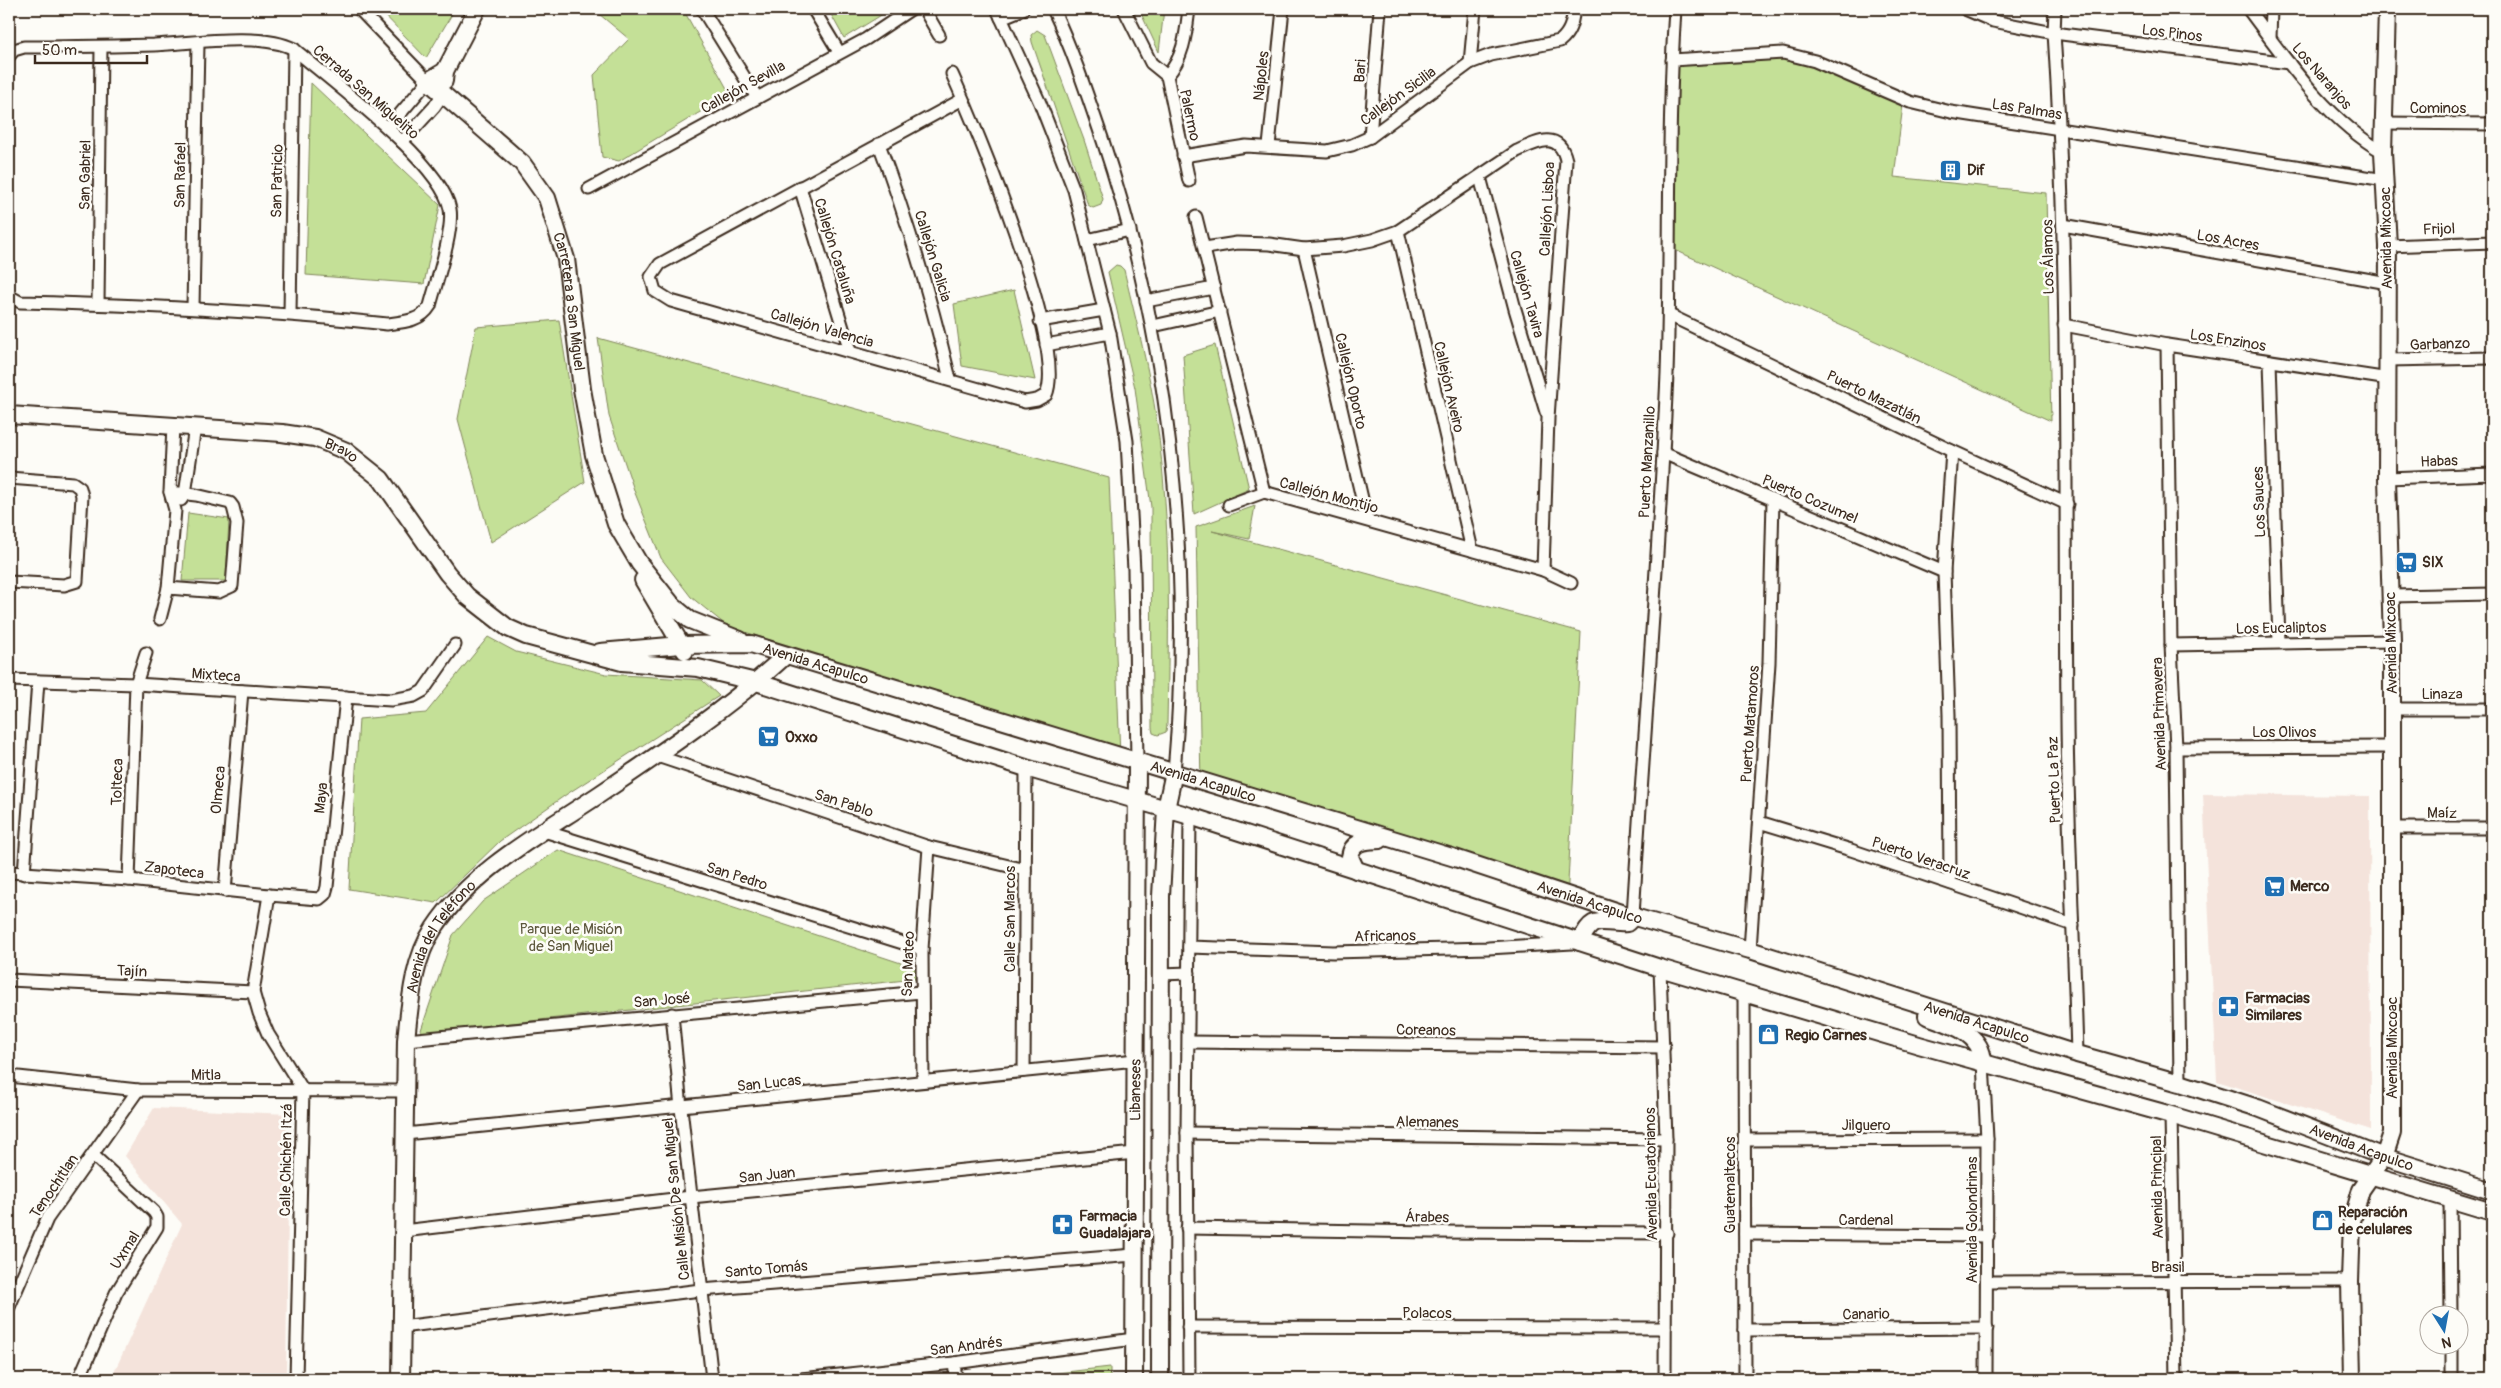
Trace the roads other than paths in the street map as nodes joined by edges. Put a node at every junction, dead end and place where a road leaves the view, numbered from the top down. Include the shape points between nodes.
1 (359, 9) edge
2 (477, 9) edge
3 (702, 9) edge
4 (813, 9) edge
5 (911, 9) edge
6 (924, 9) edge
7 (1023, 9) edge
8 (1053, 9) edge
9 (1124, 9) edge
10 (1189, 9) edge
11 (1283, 9) edge
12 (1380, 9) edge
13 (1474, 9) edge
14 (1574, 9) edge
15 (1675, 9) edge
16 (1965, 9) edge
17 (2055, 9) edge
18 (2248, 9) edge
19 (2271, 9) edge
20 (2387, 9) edge
21 (999, 13) edge
22 (2054, 33) junction
23 (939, 35) dead end
24 (2270, 38) junction
25 (198, 43) junction
26 (102, 46) junction
27 (294, 49) junction
28 (839, 52) junction
29 (9, 56) edge
30 (1672, 60) junction
31 (1470, 62) junction
32 (2289, 63) junction
33 (445, 71) junction
34 (952, 74) dead end
35 (1166, 76) junction
36 (428, 81) junction
37 (443, 94) junction
38 (756, 96) junction
39 (963, 99) junction
40 (2384, 123) junction
41 (2492, 124) edge
42 (388, 128) junction
43 (2060, 130) junction
44 (1370, 137) junction
45 (402, 142) junction
46 (879, 144) junction
47 (1270, 146) junction
48 (2384, 152) junction
49 (1183, 156) junction
50 (1480, 177) junction
51 (2385, 180) junction
52 (1189, 181) dead end
53 (800, 188) junction
54 (589, 189) dead end
55 (1196, 217) dead end
56 (2063, 225) junction
57 (1130, 230) junction
58 (1398, 231) junction
59 (1087, 240) junction
60 (2492, 242) edge
61 (2388, 246) junction
62 (1205, 248) junction
63 (1304, 249) junction
64 (2388, 283) junction
65 (1214, 288) junction
66 (9, 296) edge
67 (1146, 301) junction
68 (98, 304) junction
69 (193, 308) junction
70 (1104, 310) junction
71 (1220, 311) junction
72 (290, 314) junction
73 (1669, 315) junction
74 (1040, 322) junction
75 (2064, 325) junction
76 (1153, 326) junction
77 (1110, 333) junction
78 (1046, 345) junction
79 (2166, 345) junction
80 (850, 351) junction
81 (2492, 358) edge
82 (2388, 360) junction
83 (2270, 361) junction
84 (950, 379) junction
85 (2389, 379) junction
86 (9, 415) edge
87 (1548, 418) junction
88 (173, 425) junction
89 (194, 427) junction
90 (1952, 451) junction
91 (1663, 453) junction
92 (2492, 474) edge
93 (9, 478) edge
94 (2387, 478) junction
95 (170, 492) junction
96 (1264, 492) junction
97 (184, 494) junction
98 (1773, 500) junction
99 (2067, 504) junction
100 (1228, 505) dead end
101 (175, 510) junction
102 (1367, 520) junction
103 (1472, 550) junction
104 (639, 563) junction
105 (1544, 570) junction
106 (1944, 572) junction
107 (9, 582) edge
108 (1571, 583) dead end
109 (168, 588) junction
110 (2492, 594) edge
111 (2391, 596) junction
112 (160, 619) dead end
113 (2392, 641) junction
114 (2279, 642) junction
115 (751, 644) junction
116 (2171, 644) junction
117 (455, 645) dead end
118 (681, 645) junction
119 (146, 653) dead end
120 (593, 653) junction
121 (785, 656) junction
122 (698, 668) junction
123 (9, 680) edge
124 (38, 681) junction
125 (756, 682) junction
126 (136, 684) junction
127 (242, 691) junction
128 (346, 697) junction
129 (2392, 709) junction
130 (2492, 709) edge
131 (2392, 747) junction
132 (2176, 748) junction
133 (657, 756) junction
134 (1136, 762) junction
135 (1026, 768) junction
136 (1174, 772) junction
137 (1138, 800) junction
138 (1166, 809) junction
139 (1190, 816) junction
140 (1758, 822) junction
141 (2392, 828) junction
142 (2492, 828) edge
143 (544, 831) junction
144 (1387, 840) junction
145 (929, 847) junction
146 (1025, 870) junction
147 (1356, 870) junction
148 (9, 872) edge
149 (24, 874) junction
150 (129, 880) junction
151 (1950, 883) junction
152 (225, 891) junction
153 (268, 895) junction
154 (320, 898) joint
155 (1633, 916) junction
156 (2073, 925) junction
157 (1580, 942) junction
158 (1189, 947) junction
159 (922, 949) junction
160 (1750, 950) junction
161 (1660, 968) junction
162 (1189, 973) junction
163 (1161, 974) junction
164 (9, 980) edge
165 (254, 992) junction
166 (921, 992) junction
167 (1744, 992) junction
168 (1890, 994) junction
169 (672, 1014) junction
170 (406, 1040) junction
171 (1189, 1042) junction
172 (1664, 1047) junction
173 (2077, 1054) junction
174 (1136, 1060) junction
175 (1983, 1062) junction
176 (1024, 1071) junction
177 (9, 1076) edge
178 (923, 1081) junction
179 (2180, 1083) junction
180 (138, 1090) junction
181 (303, 1090) junction
182 (404, 1092) junction
183 (680, 1108) junction
184 (2171, 1115) junction
185 (404, 1134) junction
186 (1187, 1134) junction
187 (1666, 1139) junction
188 (1987, 1139) junction
189 (1745, 1140) junction
190 (1135, 1153) junction
191 (93, 1155) junction
192 (2384, 1157) junction
193 (2369, 1176) junction
194 (2492, 1191) edge
195 (691, 1197) junction
196 (2450, 1199) junction
197 (2492, 1212) edge
198 (1187, 1228) junction
199 (403, 1231) junction
200 (1667, 1233) junction
201 (1744, 1234) junction
202 (1988, 1236) junction
203 (1134, 1255) junction
204 (2350, 1281) junction
205 (1987, 1282) junction
206 (2173, 1282) junction
207 (701, 1290) junction
208 (2451, 1306) edge
209 (9, 1307) edge
210 (401, 1326) junction
211 (1188, 1327) junction
212 (1665, 1328) junction
213 (1987, 1328) junction
214 (1745, 1330) junction
215 (1134, 1339) junction
216 (2452, 1356) edge
217 (954, 1363) junction
218 (79, 1379) edge
219 (296, 1379) edge
220 (401, 1379) edge
221 (712, 1379) edge
222 (801, 1379) edge
223 (956, 1379) edge
224 (1134, 1379) edge
225 (1160, 1379) edge
226 (1190, 1379) edge
227 (1665, 1379) edge
228 (1745, 1379) edge
229 (1986, 1379) edge
230 (2176, 1379) edge
231 (2352, 1379) edge
232 (2452, 1379) edge

1 - 36 street
2 - 33 main road
3 - 38 street
4 - 28 street
5 - 28 street, Callejón Sevilla
6 - 23 street
7 - 21 street
8 - 57 street via 1093,110
9 - 35 street, Palermo via 1151,62
10 - 35 street via 1183,47 1176,66
11 - 47 street, Nápoles
12 - 44 street, Bari
13 - 31 street
14 - 31 street, Callejón Sicilia via 1568,34 1560,41
15 - 30 street, Puerto Manzanillo
16 - 22 street, Los Pinos via 1993,21
17 - 22 street, Los Álamos
18 - 24 street, Los Naranjos
19 - 24 street
20 - 40 main road, Avenida Mixcoac
21 - 59 street via 1040,103 1074,190
22 - 32 street, Los Pinos
22 - 43 street, Los Álamos
24 - 32 street, Los Naranjos
25 - 26 street, Cerrada San Miguelito
25 - 27 street, Cerrada San Miguelito via 228,40 270,42
25 - 69 street, San Rafael
26 - 29 street, Cerrada San Miguelito via 24,47 14,50
26 - 68 street, San Gabriel
27 - 42 street, Cerrada San Miguelito
27 - 72 street, San Patricio
28 - 38 street, Callejón Sevilla
30 - 43 street, Las Palmas via 1783,53 1815,61 1910,102
30 - 73 street, Puerto Manzanillo
31 - 44 street, Callejón Sicilia
32 - 48 street, Los Naranjos via 2338,119 2367,143
33 - 36 main road
33 - 37 main road
34 - 39 street, Callejón Valencia
35 - 49 street, Palermo
36 - 37 main road, Carretera a San Miguel
36 - 42 street
37 - 45 street
37 - 104 main road, Carretera a San Miguel via 522,163 547,198 566,259 582,389 594,455 616,524
38 - 54 street, Callejón Sevilla
39 - 46 street, Callejón Valencia
39 - 74 street, Callejón Valencia via 1000,189
40 - 41 street, Cominos
40 - 48 main road, Avenida Mixcoac
42 - 45 street, Cerrada San Miguelito
43 - 51 street, Las Palmas
43 - 56 street, Los Álamos
44 - 47 street, Callejón Sicilia via 1327,151
45 - 72 street, Cerrada San Miguelito via 441,186 450,208 445,247 426,312 410,321 388,324
46 - 53 street, Callejón Valencia
46 - 84 street, Callejón Galicia via 931,299
47 - 49 street, Callejón Sicilia via 1246,146
48 - 51 main road, Avenida Mixcoac
49 - 52 street, Palermo
50 - 58 street, Callejón Lisboa
50 - 87 street, Callejón Tavira
50 - 87 street, Callejón Lisboa via 1517,151 1538,142 1549,140 1564,151 1566,169
51 - 61 main road, Avenida Mixcoac
53 - 80 street, Callejón Cataluña
53 - 80 street, Callejón Valencia via 660,264 651,277 651,283 655,291 672,301
55 - 62 street, Callejón Montijo
56 - 64 street, Los Acres
56 - 75 street, Los Álamos
57 - 59 street
57 - 67 street
58 - 63 street, Callejón Lisboa via 1343,246
58 - 103 street, Callejón Aveiro
59 - 70 street
60 - 61 street, Frijol
61 - 64 main road, Avenida Mixcoac
62 - 63 street, Callejón Lisboa via 1237,243
62 - 65 street, Callejón Montijo
63 - 102 street, Callejón Oporto
64 - 82 main road, Avenida Mixcoac
65 - 67 street
65 - 71 street, Callejón Montijo
66 - 68 street, Cerrada San Miguelito via 20,302
67 - 76 street
68 - 69 street, Cerrada San Miguelito
69 - 72 street, Cerrada San Miguelito
70 - 74 street
70 - 77 street
71 - 76 street
71 - 96 street, Callejón Montijo
73 - 90 street, Puerto Mazatlán
73 - 91 street, Puerto Manzanillo
74 - 78 street, Callejón Valencia
75 - 79 street, Los Enzinos
75 - 99 street, Los Álamos
76 - 136 street via 1170,436 1180,570 1178,728
77 - 78 street
77 - 134 street via 1127,451 1134,570
78 - 84 street, Callejón Valencia via 1050,384 1046,395 1037,400 1025,402
79 - 83 street, Los Enzinos
79 - 116 street, Avenida Primavera
80 - 84 street, Callejón Valencia
81 - 82 street, Garbanzo
82 - 85 main road, Avenida Mixcoac
83 - 85 street, Los Enzinos
83 - 114 street, Los Sauces
85 - 94 main road, Avenida Mixcoac
86 - 88 main road, Bravo
87 - 105 street, Callejón Lisboa
88 - 89 main road, Bravo
88 - 95 street
89 - 97 street
89 - 120 main road, Bravo via 315,438 346,452 381,479 447,573 486,612 526,636
90 - 99 street, Puerto Mazatlán
90 - 106 street
91 - 98 street, Puerto Cozumel
91 - 155 street, Puerto Manzanillo
92 - 94 street, Habas
93 - 107 street via 73,483 80,488 82,496 77,582 64,585
94 - 111 main road, Avenida Mixcoac
95 - 97 street
95 - 101 street
96 - 100 street
96 - 102 street, Callejón Montijo
97 - 101 street
97 - 109 street via 230,503 233,507 237,522 233,583 219,592
98 - 106 street, Puerto Cozumel
98 - 140 street, Puerto Matamoros via 1769,663
99 - 156 street, Puerto La Paz via 2067,723
101 - 109 street
102 - 103 street, Callejón Montijo
103 - 105 street, Callejón Montijo
104 - 115 main road, Carretera a San Miguel via 673,606 690,620
104 - 118 main road, Carretera a San Miguel via 643,581
105 - 108 street, Callejón Montijo
106 - 151 street
109 - 112 street
110 - 111 street
111 - 113 main road, Avenida Mixcoac
113 - 114 street, Los Eucaliptos
113 - 129 main road, Avenida Mixcoac
114 - 116 street, Los Eucaliptos
115 - 118 main road, Avenida Acapulco
115 - 121 main road, Avenida Acapulco
116 - 132 street, Avenida Primavera
117 - 128 street, Mixteca via 420,694 391,700
118 - 120 main road, Bravo
118 - 122 main road, Carretera a San Miguel
119 - 126 street, Tolteca
120 - 122 main road, Bravo via 622,662
121 - 125 main road, Avenida del Teléfono
121 - 134 main road, Avenida Acapulco
122 - 125 main road, Avenida Acapulco
123 - 124 street, Mixteca
124 - 126 street, Mixteca
124 - 149 street
125 - 133 main road, Avenida del Teléfono
125 - 135 main road, Avenida Acapulco
126 - 127 street, Mixteca
126 - 150 street, Tolteca
127 - 128 street, Mixteca
127 - 152 street, Olmeca
128 - 154 street, Maya via 327,887
129 - 130 street, Linaza
129 - 131 main road, Avenida Mixcoac
131 - 132 street, Los Olivos
131 - 141 main road, Avenida Mixcoac
132 - 179 street, Avenida Primavera
133 - 143 main road, Avenida del Teléfono
133 - 145 street, San Pablo
134 - 136 main road, Avenida Acapulco
134 - 137 main road, Libaneses
135 - 137 main road, Avenida Acapulco
135 - 146 street, Calle San Marcos
136 - 138 main road, Libaneses
136 - 144 main road, Avenida Acapulco
137 - 138 main road, Avenida Acapulco
137 - 174 main road, Libaneses
138 - 139 main road, Avenida Acapulco
138 - 163 main road, Libaneses
139 - 147 main road, Avenida Acapulco
139 - 158 street
140 - 151 street, Puerto Veracruz
140 - 160 street, Puerto Matamoros
141 - 142 street, Maíz
141 - 192 main road, Avenida Mixcoac via 2392,1133
143 - 159 street, San Pedro
143 - 170 main road, Avenida del Teléfono via 473,881 433,928 422,952 411,993
144 - 147 main road via 1356,843 1350,857
144 - 155 main road, Avenida Acapulco via 1455,858
145 - 146 street, San Pablo
145 - 159 street, San Mateo
146 - 176 street, Calle San Marcos
147 - 157 main road, Avenida Acapulco
148 - 149 street, Zapoteca
149 - 150 street, Zapoteca
150 - 152 street, Zapoteca
151 - 156 street, Puerto Veracruz
152 - 153 street, Zapoteca
153 - 154 street, Zapoteca
153 - 165 street, Calle Chichén Itzá
155 - 157 main road via 1627,923 1590,924
155 - 160 main road, Avenida Acapulco
156 - 173 street, Puerto La Paz
157 - 158 street, Africanos via 1343,952
157 - 161 main road, Avenida Acapulco
158 - 162 street
159 - 166 street, San Mateo
160 - 168 main road, Avenida Acapulco
161 - 167 main road, Avenida Acapulco
161 - 172 street, Avenida Ecuatorianos
162 - 163 street
162 - 171 street
163 - 225 main road, Libaneses
164 - 165 street, Tajín
165 - 181 street, Calle Chichén Itzá via 268,1034
166 - 169 street, San José
166 - 178 street, San Mateo
167 - 175 main road, Avenida Acapulco
167 - 189 street, Guatemaltecos
168 - 173 main road, Avenida Acapulco
168 - 175 main road via 1898,1005 1965,1033 1980,1047
169 - 170 street, San José
169 - 183 street, Calle Misión De San Miguel
170 - 182 main road, Avenida del Teléfono
171 - 172 street, Coreanos
171 - 186 street
172 - 187 street, Avenida Ecuatorianos
173 - 179 main road, Avenida Acapulco
174 - 176 street, San Lucas
174 - 190 main road, Libaneses
175 - 184 main road, Avenida Acapulco
175 - 188 street, Avenida Golondrinas
176 - 178 street, San Lucas
177 - 180 street, Mitla
178 - 183 street, San Lucas
179 - 192 main road, Avenida Acapulco via 2258,1108
180 - 181 street, Mitla
180 - 191 street, Tenochitlan
181 - 182 street, Mitla
181 - 219 street, Calle Chichén Itzá
182 - 185 main road, Avenida del Teléfono
183 - 185 street, San Lucas
183 - 195 street, Calle Misión De San Miguel
184 - 193 main road, Avenida Acapulco
184 - 206 street, Avenida Principal
185 - 199 main road, Avenida del Teléfono
186 - 187 street, Alemanes
186 - 198 street
187 - 200 street, Avenida Ecuatorianos
188 - 189 street, Jilguero
188 - 202 street, Avenida Golondrinas
189 - 201 street, Guatemaltecos
190 - 195 street, San Juan
190 - 203 main road, Libaneses
191 - 209 street, Tenochitlan via 47,1219
191 - 218 street, Uxmal via 154,1212 158,1222 116,1293
192 - 193 main road, Avenida Mixcoac
192 - 194 main road, Avenida Acapulco
193 - 196 main road, Avenida Acapulco
193 - 204 main road, Avenida Mixcoac via 2360,1190 2352,1221
195 - 199 street, San Juan
195 - 207 street, Calle Misión De San Miguel
196 - 197 main road, Avenida Acapulco
196 - 208 street
198 - 200 street, Árabes
198 - 211 street
199 - 210 main road, Avenida del Teléfono
200 - 212 street, Avenida Ecuatorianos
201 - 202 street, Cardenal
201 - 214 street, Guatemaltecos
202 - 205 street, Avenida Golondrinas
203 - 207 street, Santo Tomás
203 - 215 main road, Libaneses
204 - 206 street, Brasil
204 - 231 main road, Avenida Mixcoac
205 - 206 street, Brasil
205 - 213 street, Avenida Golondrinas
206 - 230 street, Avenida Principal
207 - 210 street, Santo Tomás
207 - 221 street, Calle Misión De San Miguel
210 - 220 main road, Avenida del Teléfono
211 - 212 street, Polacos
211 - 226 street
212 - 227 street, Avenida Ecuatorianos
213 - 214 street, Canario
213 - 229 street, Avenida Golondrinas
214 - 228 street, Guatemaltecos
215 - 217 street, San Andrés
215 - 224 main road, Libaneses
216 - 232 street
217 - 222 street, San Andrés
217 - 223 street

